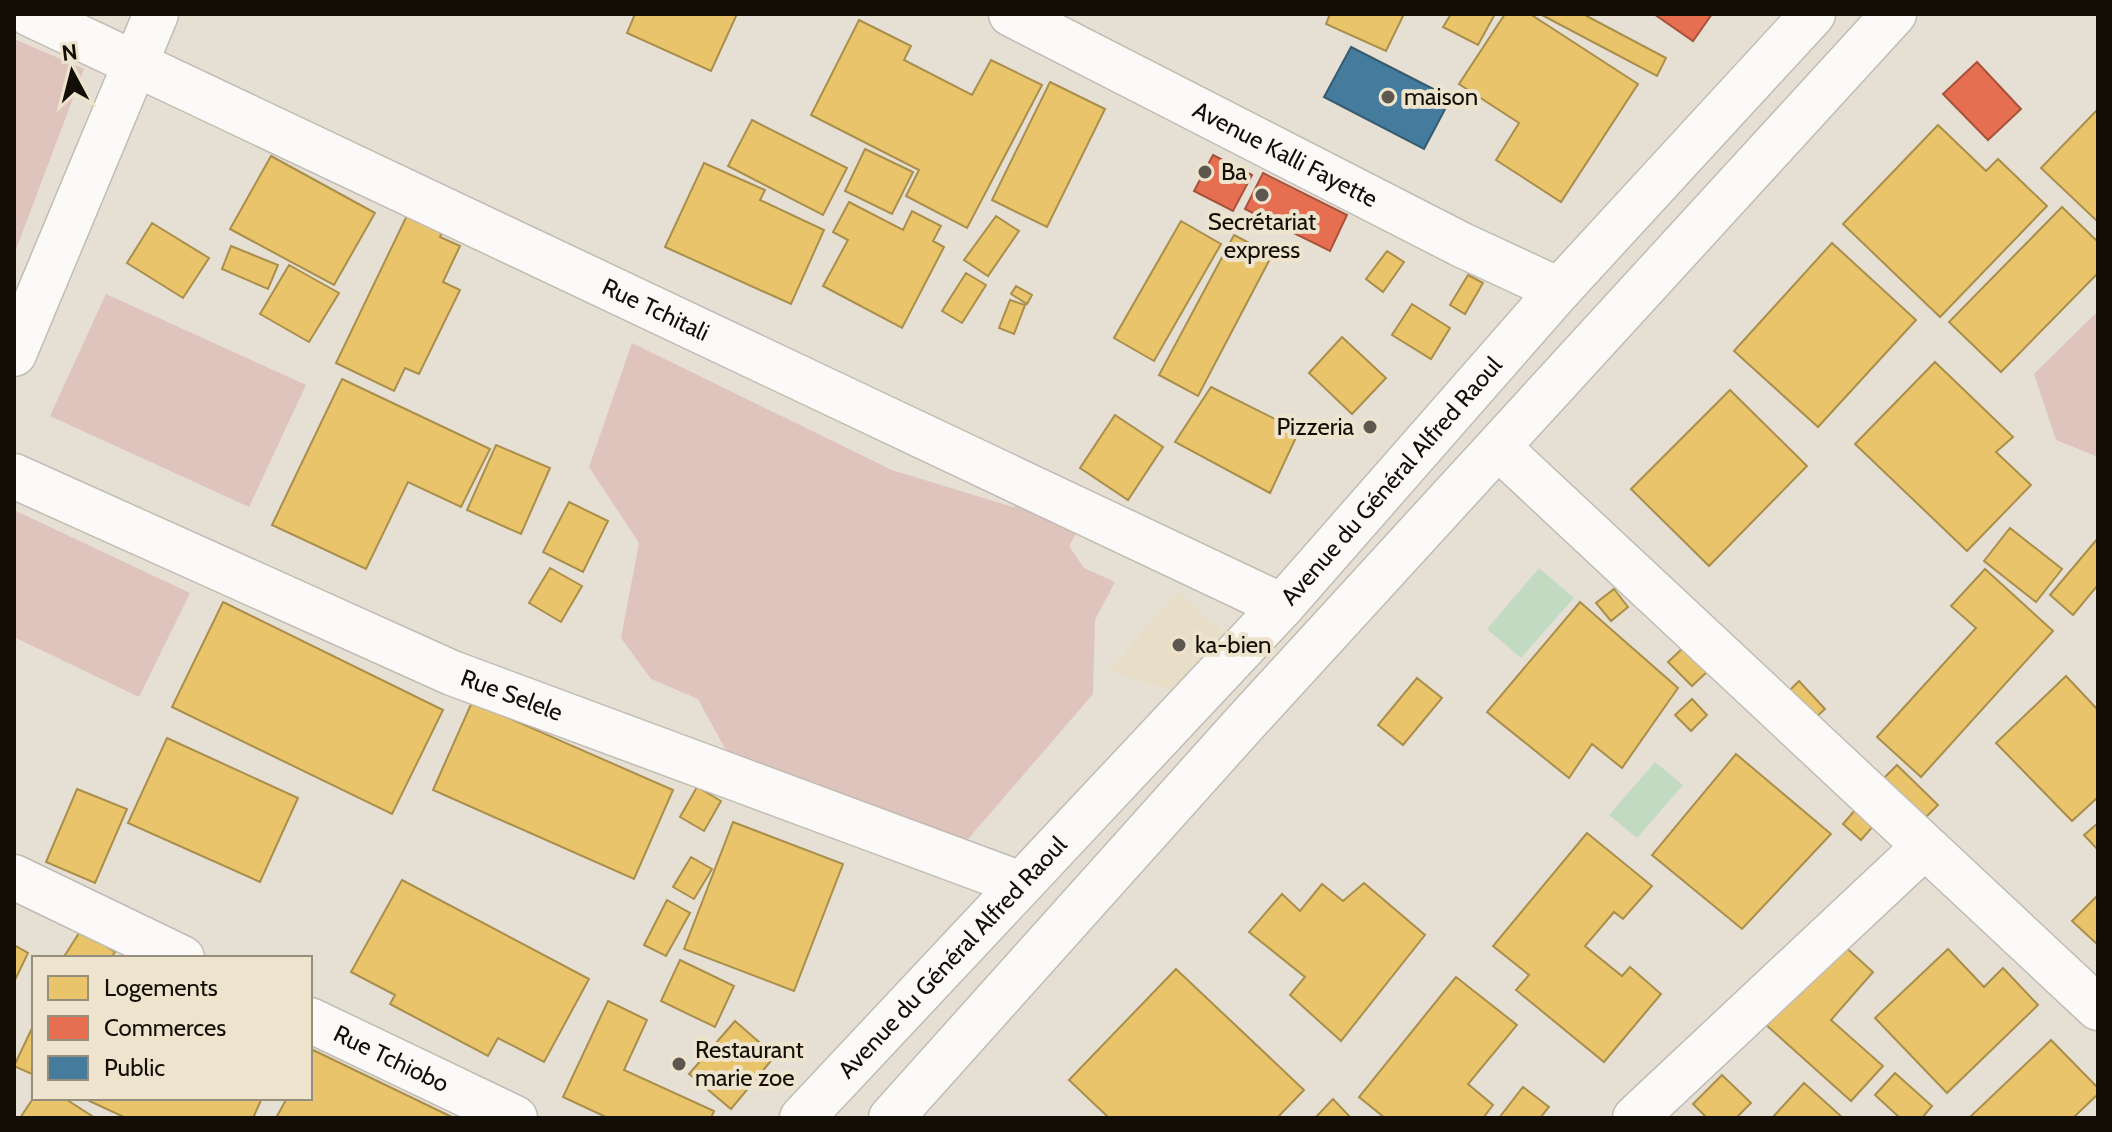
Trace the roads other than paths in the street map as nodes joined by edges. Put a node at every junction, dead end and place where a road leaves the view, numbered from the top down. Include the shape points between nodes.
1 (30, 14) edge
2 (156, 14) edge
3 (1011, 14) edge
4 (1813, 14) edge
5 (1894, 14) edge
6 (134, 64) junction
7 (1559, 290) junction
8 (14, 354) edge
9 (1499, 448) junction
10 (14, 476) edge
11 (1282, 606) junction
12 (1924, 847) junction
13 (14, 877) edge
14 (1021, 884) junction
15 (178, 956) edge
16 (2098, 1008) edge
17 (312, 1021) edge
18 (515, 1118) edge
19 (802, 1118) edge
20 (891, 1118) edge
21 (1635, 1118) edge

1 - 6 street, Rue Tchitali
2 - 6 street
3 - 7 street, Avenue Kalli Fayette
4 - 7 street, Avenue du Général Alfred Raoul
5 - 9 street
6 - 8 street
6 - 11 street, Rue Tchitali
7 - 11 street, Avenue du Général Alfred Raoul
9 - 12 street
9 - 20 street
10 - 14 street, Rue Selele via 452,673
11 - 14 street, Avenue du Général Alfred Raoul
12 - 16 street
12 - 21 street
13 - 15 street
14 - 19 street, Avenue du Général Alfred Raoul
17 - 18 street, Rue Tchiobo

